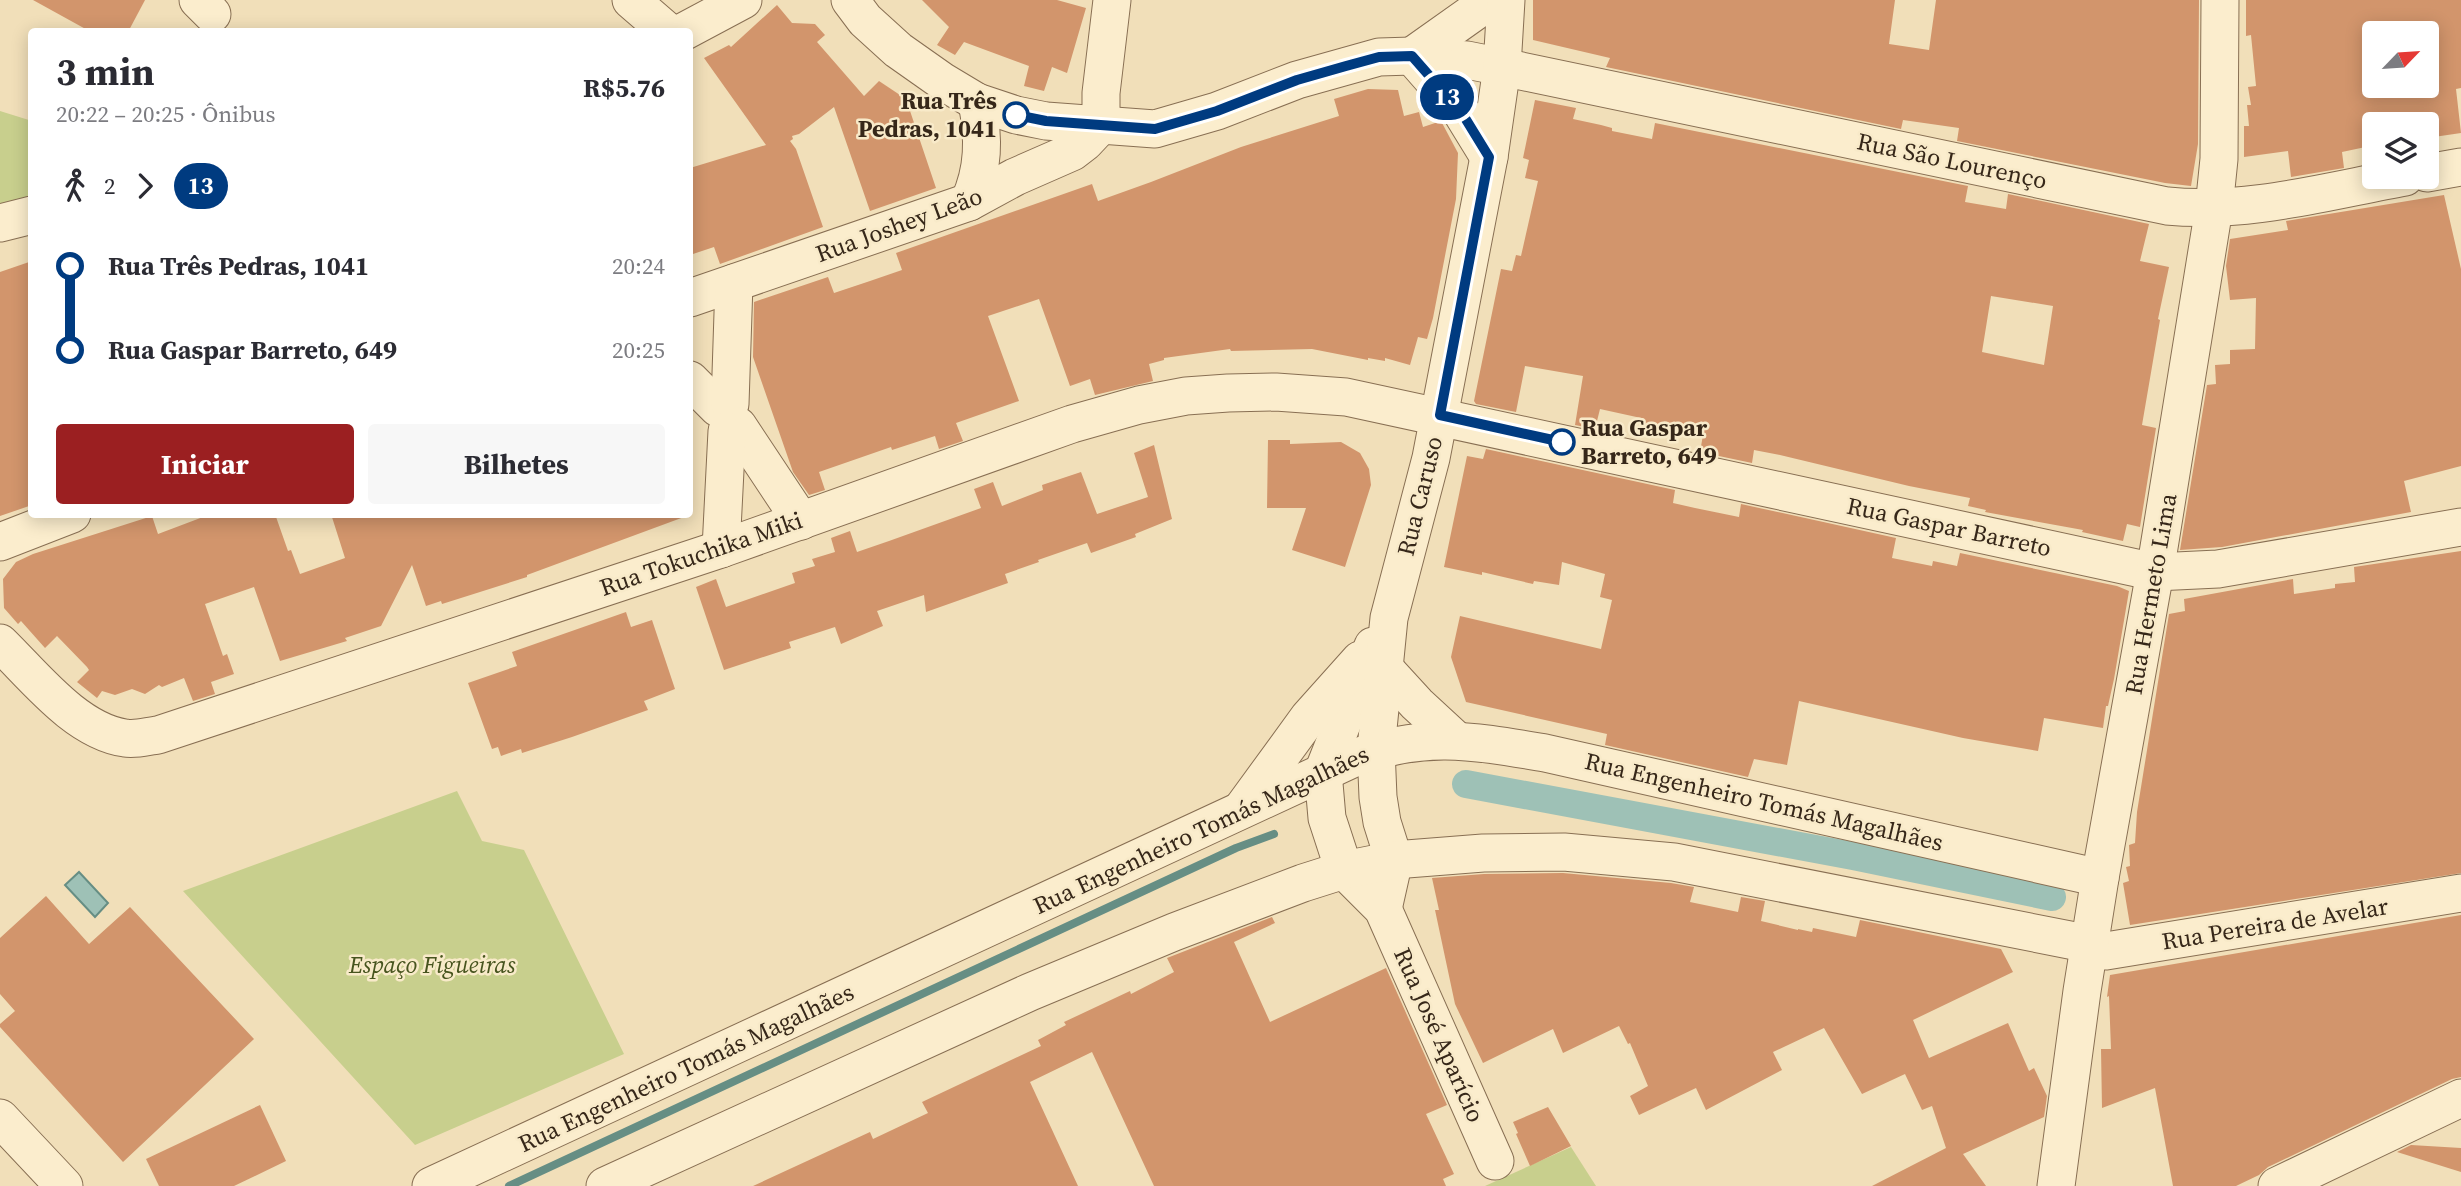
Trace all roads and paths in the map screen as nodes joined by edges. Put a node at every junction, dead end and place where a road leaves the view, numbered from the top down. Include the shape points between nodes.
1 (631, 0) edge
2 (743, 0) edge
3 (850, 0) edge
4 (1112, 0) edge
5 (1491, 0) edge
6 (1506, 0) edge
7 (2220, 0) edge
8 (663, 28) edge
9 (690, 28) edge
10 (1412, 56) junction
11 (1502, 67) junction
12 (977, 102) junction
13 (1101, 125) junction
14 (1489, 157) junction
15 (2461, 167) edge
16 (2439, 171) edge
17 (2362, 185) edge
18 (969, 202) junction
19 (2214, 208) junction
20 (28, 216) edge
21 (0, 223) edge
22 (734, 283) junction
23 (693, 297) edge
24 (693, 383) edge
25 (1440, 415) junction
26 (728, 417) junction
27 (62, 518) edge
28 (801, 521) junction
29 (2461, 527) edge
30 (0, 542) edge
31 (720, 549) junction
32 (2155, 572) junction
33 (0, 643) edge
34 (1378, 659) junction
35 (1456, 740) junction
36 (1376, 762) junction
37 (1323, 780) junction
38 (1241, 811) junction
39 (1391, 851) junction
40 (1342, 863) junction
41 (2100, 878) junction
42 (2461, 893) edge
43 (1383, 909) junction
44 (2090, 944) junction
45 (2461, 1098) edge
46 (0, 1118) edge
47 (1495, 1161) dead end
48 (64, 1186) edge
49 (431, 1186) edge
50 (605, 1186) edge
51 (2056, 1186) edge
52 (2277, 1186) edge

1 - 8 street
2 - 9 street
3 - 12 street via 898,51
4 - 13 street
5 - 10 street
6 - 11 street, Rua Caruso
7 - 19 street, Rua Hermeto Lima via 2219,159
10 - 11 street
10 - 13 street via 1379,57 1346,66 1155,129
10 - 14 street via 1462,113
11 - 14 street, Rua Caruso
11 - 19 street, Rua São Lourenço via 2168,206
12 - 13 street via 1046,121
12 - 18 street via 982,161
13 - 18 street, Rua Joshey Leão via 1072,152
14 - 25 street, Rua Caruso
15 - 16 street
17 - 19 street, Rua São Lourenço
18 - 22 street, Rua Joshey Leão
19 - 32 street, Rua Hermeto Lima
20 - 21 street
22 - 23 street, Rua Joshey Leão
22 - 26 street
24 - 26 street
25 - 28 street, Rua Tokuchika Miki via 1346,397 1276,392 1186,396 1072,424
25 - 32 street, Rua Gaspar Barreto
25 - 34 street, Rua Caruso
26 - 28 street
26 - 31 street
27 - 30 street
28 - 31 street, Rua Tokuchika Miki
29 - 32 street, Rua Gaspar Barreto via 2218,569
31 - 33 street, Rua Tokuchika Miki via 158,735 127,739 99,730 72,713
32 - 41 street, Rua Hermeto Lima
34 - 35 street via 1416,704
34 - 36 street, Rua Caruso
34 - 37 street, Rua Caruso
34 - 38 street via 1337,684
35 - 36 street, Rua Engenheiro Tomás Magalhães via 1418,741
35 - 41 street, Rua Engenheiro Tomás Magalhães via 1545,753
36 - 37 street, Rua Engenheiro Tomás Magalhães
36 - 39 street, Rua Caruso via 1378,797
37 - 38 street, Rua Engenheiro Tomás Magalhães
37 - 40 street via 1328,818
38 - 49 street, Rua Engenheiro Tomás Magalhães
39 - 40 street
39 - 43 street
39 - 44 street via 1564,852 1674,862
40 - 43 street, Rua José Aparício
40 - 50 street via 1303,883 1030,992
41 - 44 street, Rua Hermeto Lima
42 - 44 street, Rua Pereira de Avelar via 2106,951
43 - 47 street, Rua José Aparício
44 - 51 street, Rua Hermeto Lima
45 - 52 street
46 - 48 street

